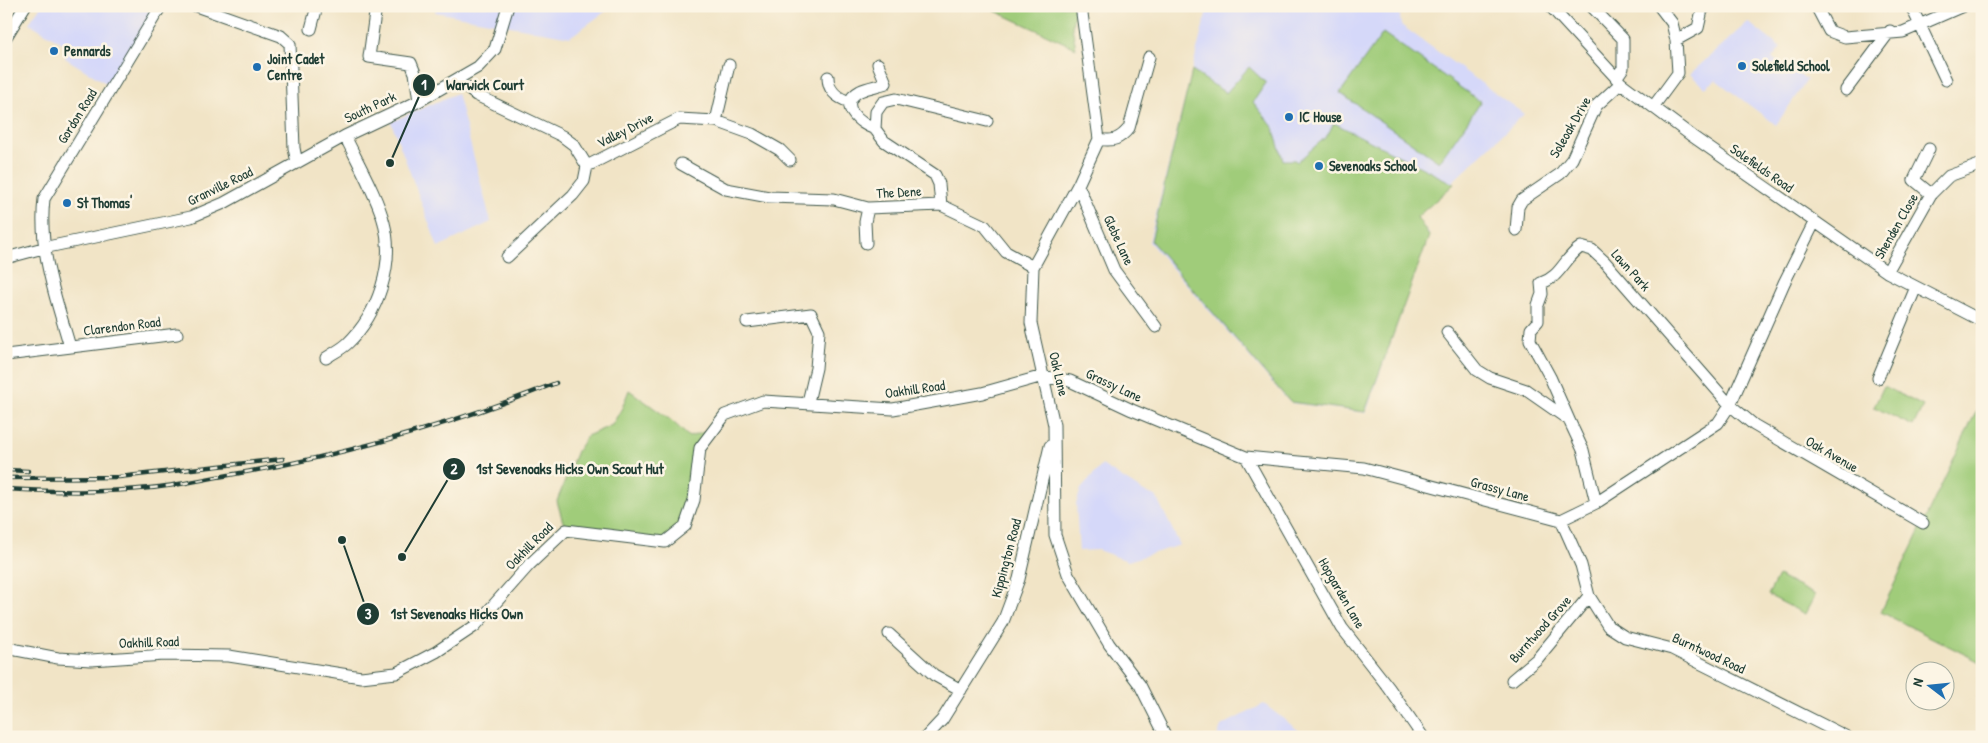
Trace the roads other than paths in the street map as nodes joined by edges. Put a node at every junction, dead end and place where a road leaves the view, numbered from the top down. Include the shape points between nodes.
1 (25, 6) edge
2 (161, 6) edge
3 (196, 6) edge
4 (317, 6) edge
5 (376, 6) edge
6 (508, 6) edge
7 (1081, 6) edge
8 (1550, 6) edge
9 (1591, 6) edge
10 (1659, 6) edge
11 (1707, 6) edge
12 (1816, 6) edge
13 (1911, 6) edge
14 (1964, 6) edge
15 (1919, 26) junction
16 (311, 29) dead end
17 (1890, 32) junction
18 (6, 37) edge
19 (1676, 40) junction
20 (1150, 57) dead end
21 (878, 64) dead end
22 (729, 65) dead end
23 (828, 77) dead end
24 (458, 80) junction
25 (1618, 80) junction
26 (1946, 80) dead end
27 (1846, 90) dead end
28 (419, 101) junction
29 (850, 102) junction
30 (1653, 107) junction
31 (716, 121) junction
32 (979, 123) dead end
33 (875, 129) junction
34 (345, 136) junction
35 (1099, 139) junction
36 (1930, 149) dead end
37 (790, 160) dead end
38 (297, 163) junction
39 (681, 164) dead end
40 (1982, 164) edge
41 (587, 166) junction
42 (1078, 186) junction
43 (1930, 194) junction
44 (941, 205) junction
45 (868, 208) junction
46 (1814, 223) junction
47 (1516, 230) dead end
48 (862, 237) dead end
49 (43, 248) junction
50 (507, 257) dead end
51 (6, 258) edge
52 (1032, 267) junction
53 (1887, 272) junction
54 (1916, 287) junction
55 (1982, 321) edge
56 (747, 322) dead end
57 (1156, 327) dead end
58 (1447, 332) dead end
59 (177, 334) dead end
60 (70, 347) junction
61 (6, 355) edge
62 (326, 358) dead end
63 (1043, 376) junction
64 (1878, 378) dead end
65 (808, 402) junction
66 (1730, 405) junction
67 (1569, 420) junction
68 (1054, 425) junction
69 (1246, 457) junction
70 (1596, 503) junction
71 (1561, 520) junction
72 (1923, 523) dead end
73 (1589, 596) junction
74 (889, 634) dead end
75 (6, 648) edge
76 (1512, 680) dead end
77 (961, 690) junction
78 (926, 737) edge
79 (1166, 737) edge
80 (1423, 737) edge
81 (1846, 737) edge

1 - 18 street
2 - 49 street, Gordon Road via 44,199
3 - 38 street via 281,36 290,44
4 - 16 street
5 - 28 street via 369,57 411,63
6 - 24 street, South Park via 495,49 478,68
7 - 35 street
8 - 25 street, Solefields Road
9 - 25 street via 1623,39 1623,68
10 - 19 street via 1672,23
11 - 19 street via 1702,10 1698,28
12 - 17 street via 1829,31 1845,37
13 - 15 street
14 - 15 street
15 - 17 street via 1903,32
15 - 26 street
17 - 27 street
19 - 30 street via 1678,73
20 - 35 street via 1129,128 1115,140
21 - 29 street via 886,83 860,91
22 - 31 street
23 - 29 street via 830,89 836,96
24 - 28 street, South Park
24 - 41 street via 476,95 562,136 574,145
25 - 30 street, Solefields Road
25 - 47 street, Soleoak Drive via 1596,106 1572,159 1560,174 1522,200
28 - 34 street, South Park
29 - 33 street via 857,120
30 - 46 street, Solefields Road
31 - 37 street, Valley Drive via 752,134 780,150
31 - 41 street, Valley Drive via 679,119
32 - 33 street via 896,99 883,102 876,112
33 - 44 street via 884,141 935,175
34 - 38 street, South Park
34 - 62 street, South Park via 384,223 387,247 385,270 376,302 366,322 347,343
35 - 42 street, Oak Lane
36 - 43 street, Shenden Close via 1914,180
38 - 49 street, Granville Road via 224,203 191,217
39 - 45 street, The Dene via 732,191 769,197 842,200
40 - 43 street, Shenden Close via 1948,176
41 - 50 street via 584,181 573,195
42 - 52 street, Oak Lane
42 - 57 street, Glebe Lane via 1114,270
43 - 53 street, Shenden Close
44 - 45 street, The Dene
44 - 52 street, The Dene via 985,226 1006,252
45 - 48 street
46 - 53 street, Solefields Road
46 - 66 street
49 - 51 street, Granville Road
49 - 60 street, Clarendon Road
52 - 63 street, Oak Lane via 1031,322
53 - 54 street, Solefields Road
54 - 55 street, Solefields Road
54 - 64 street
56 - 65 street via 810,314 819,331 816,368
58 - 67 street via 1476,370 1526,390
59 - 60 street, Clarendon Road
60 - 61 street, Clarendon Road
63 - 65 street, Oakhill Road via 982,393 893,409
63 - 68 street, Oak Lane
63 - 69 street, Grassy Lane via 1070,381
65 - 75 street, Oakhill Road via 763,401 725,415 700,448 694,500 685,526 665,542 566,530 529,565 475,626 396,673 361,676 229,656 58,658
66 - 67 street, Lawn Park via 1605,262 1592,250 1581,246 1569,255 1553,279 1541,283 1538,321 1531,329 1530,340
66 - 70 street via 1718,423
66 - 72 street, Oak Avenue via 1754,425 1791,448
67 - 70 street via 1583,450
68 - 77 street, Kippington Road via 1019,579 1003,622
68 - 79 street, Oak Lane via 1055,535 1068,574 1109,644 1140,685
69 - 71 street, Grassy Lane via 1364,468
69 - 80 street, Hopgarden Lane via 1342,628
70 - 71 street
71 - 73 street, Burntwood Road via 1581,565
73 - 76 street, Burntwood Grove via 1537,659
73 - 81 street, Burntwood Road via 1608,626 1625,638 1672,649
74 - 77 street via 934,675
77 - 78 street, Kippington Road via 942,720

